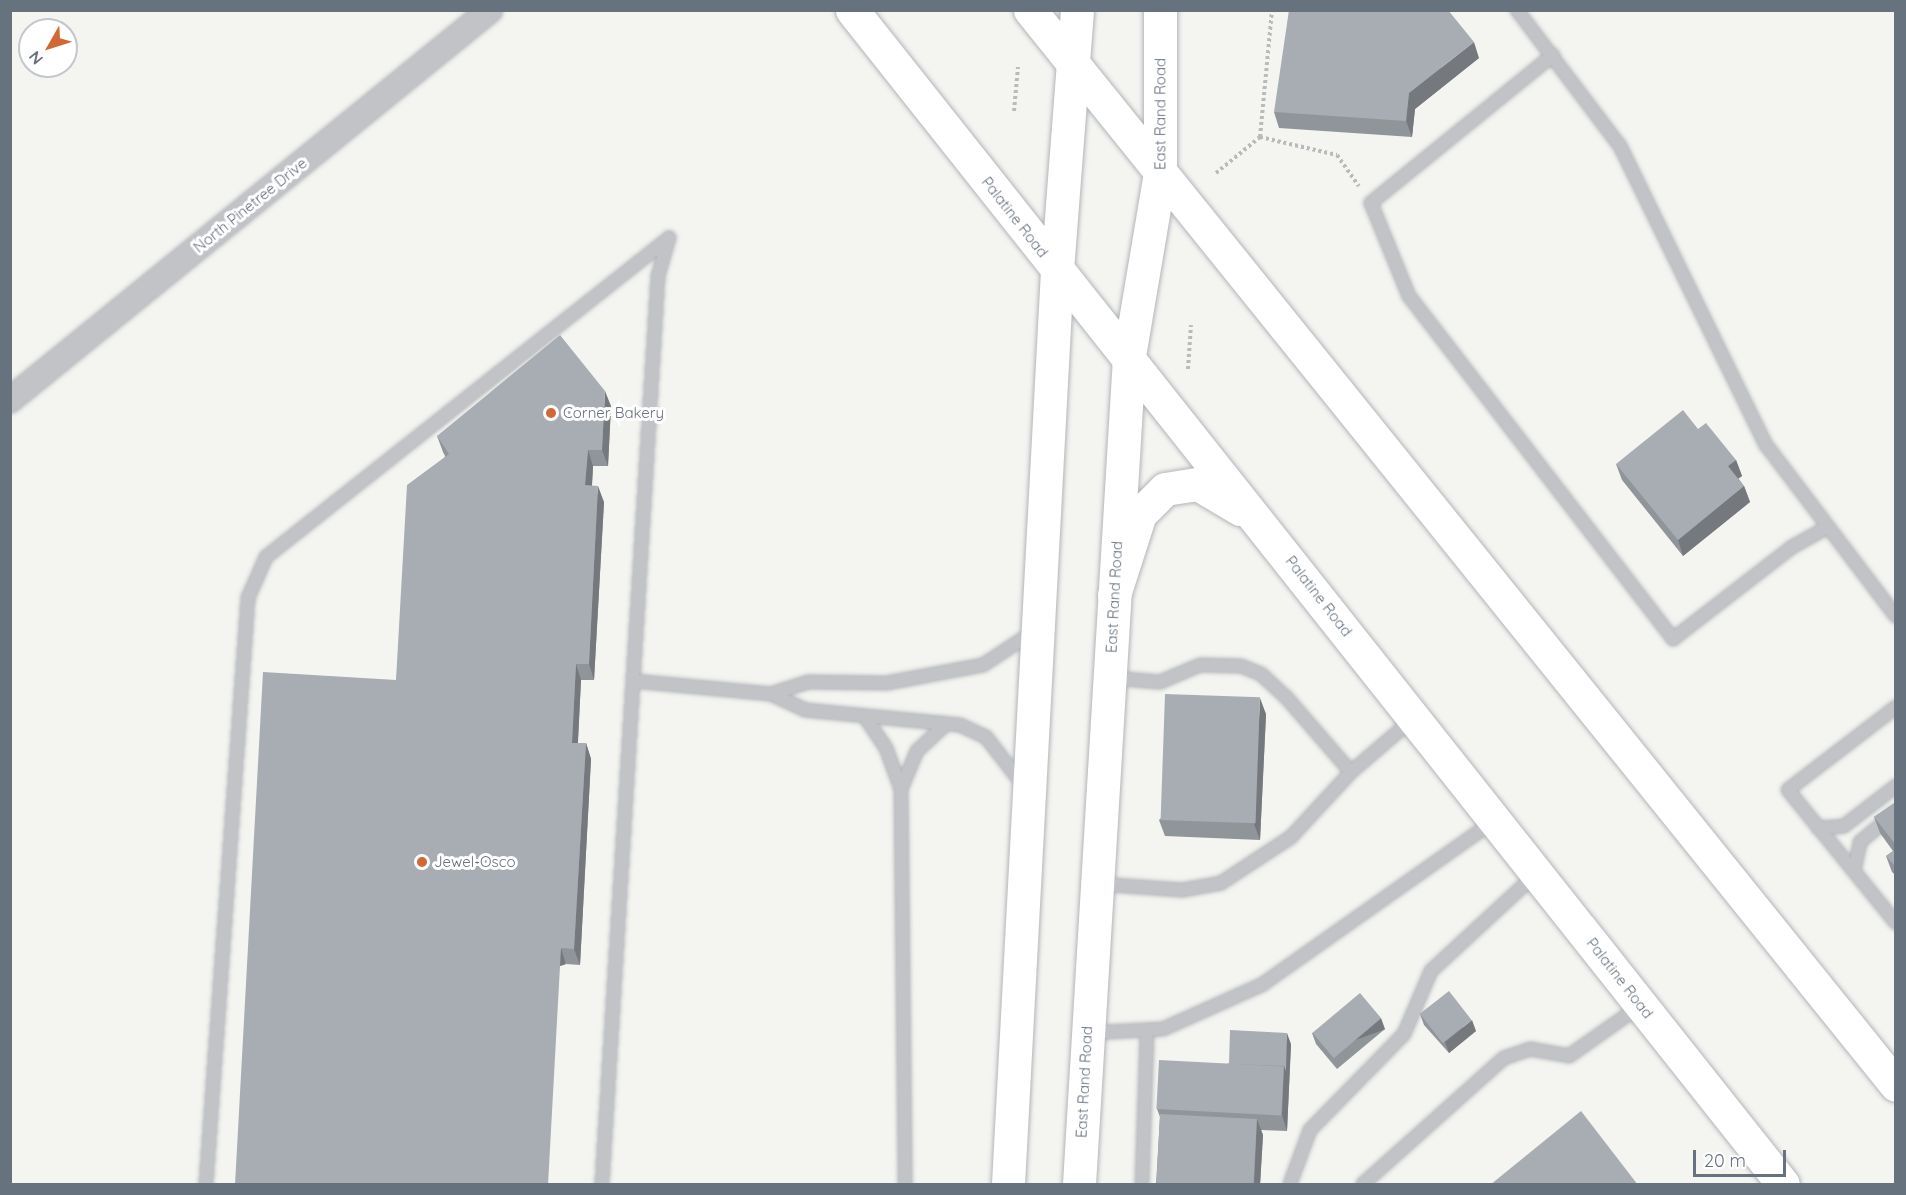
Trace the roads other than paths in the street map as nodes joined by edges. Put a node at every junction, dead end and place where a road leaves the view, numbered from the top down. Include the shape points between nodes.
1 (490, 10) edge
2 (852, 10) edge
3 (1030, 10) edge
4 (1077, 10) edge
5 (1160, 10) edge
6 (1516, 10) edge
7 (1553, 55) junction
8 (1073, 65) junction
9 (1160, 173) junction
10 (1057, 270) junction
11 (1129, 356) junction
12 (10, 400) edge
13 (1262, 524) junction
14 (1827, 528) junction
15 (1114, 595) junction
16 (1896, 616) edge
17 (1039, 628) junction
18 (1110, 678) junction
19 (633, 681) junction
20 (771, 694) junction
21 (1896, 707) edge
22 (865, 717) junction
23 (1414, 718) junction
24 (945, 725) junction
25 (1351, 772) junction
26 (1896, 786) edge
27 (901, 789) junction
28 (1031, 795) junction
29 (1896, 812) edge
30 (1496, 820) junction
31 (1818, 828) junction
32 (1854, 871) junction
33 (1537, 873) junction
34 (1097, 884) junction
35 (1896, 923) edge
36 (1641, 1005) junction
37 (1147, 1030) junction
38 (1086, 1033) junction
39 (1896, 1085) edge
40 (206, 1185) edge
41 (602, 1185) edge
42 (904, 1185) edge
43 (1008, 1185) edge
44 (1079, 1185) edge
45 (1142, 1185) edge
46 (1290, 1185) edge
47 (1363, 1185) edge
48 (1783, 1185) edge

1 - 12 street, North Pinetree Drive
2 - 10 main road, Palatine Road
3 - 8 main road
4 - 8 main road
5 - 9 main road, East Rand Road
6 - 7 lane
7 - 14 lane via 1620,146 1756,428
7 - 14 lane via 1371,203 1409,296 1673,639 1792,547
8 - 9 main road
8 - 10 main road
9 - 11 main road, East Rand Road
9 - 39 main road
10 - 11 main road, Palatine Road
10 - 17 main road
11 - 13 main road, Palatine Road
11 - 15 main road, East Rand Road
13 - 15 main road via 1207,487 1186,482 1165,489 1140,514
13 - 23 main road, Palatine Road
14 - 16 lane
15 - 18 main road, East Rand Road
17 - 20 lane via 983,665 886,683 808,682
17 - 28 main road
18 - 25 lane via 1160,682 1200,665 1241,666 1261,674 1286,697
18 - 34 main road, East Rand Road
19 - 20 lane
19 - 40 lane via 658,276 669,238 266,557 248,598
19 - 41 lane
20 - 22 lane via 805,710
21 - 31 lane via 1788,790
22 - 24 lane
22 - 27 lane via 886,748
23 - 25 lane
23 - 30 main road, Palatine Road
24 - 27 lane via 917,751
24 - 28 lane via 986,737
25 - 34 lane via 1291,837 1221,883 1182,890
26 - 31 lane via 1844,826
27 - 42 lane
28 - 43 main road
29 - 32 lane via 1860,842
30 - 33 main road, Palatine Road
30 - 37 lane via 1263,984 1163,1029
31 - 32 lane
32 - 35 lane
33 - 36 main road, Palatine Road
33 - 46 lane via 1431,970 1404,1034 1310,1130
34 - 38 main road, East Rand Road
36 - 47 lane via 1569,1056 1530,1049 1504,1058
36 - 48 main road, Palatine Road
37 - 38 lane
37 - 45 lane
38 - 44 main road, East Rand Road

